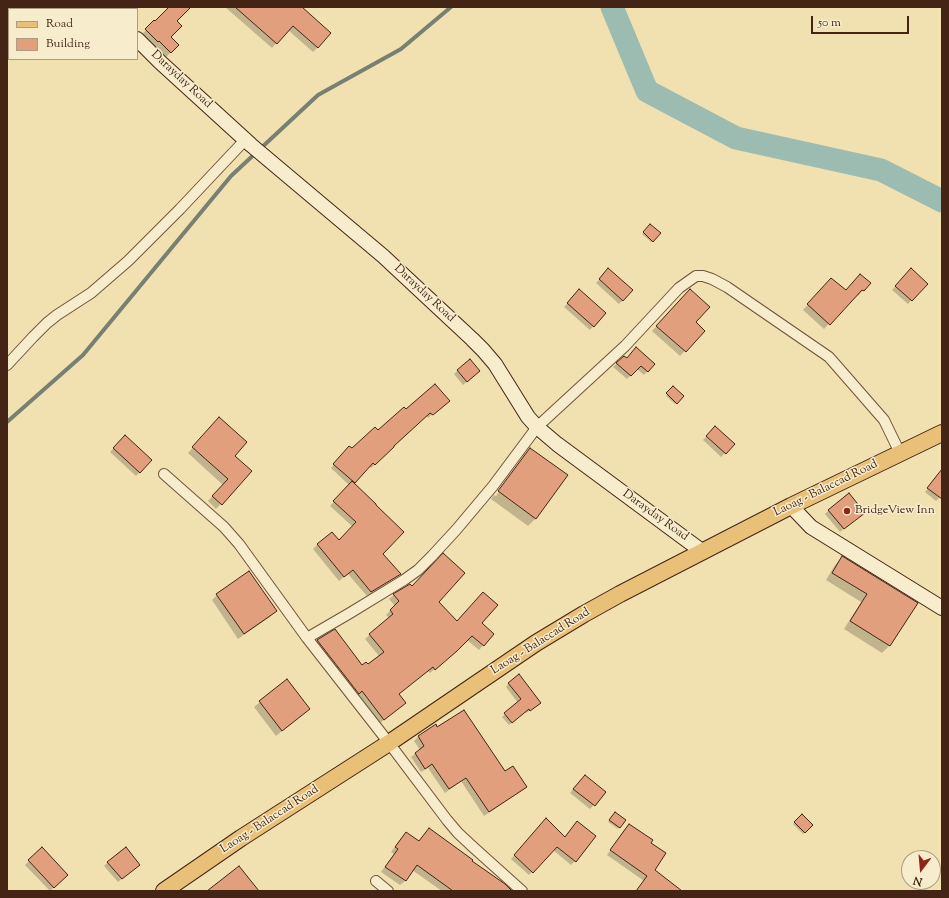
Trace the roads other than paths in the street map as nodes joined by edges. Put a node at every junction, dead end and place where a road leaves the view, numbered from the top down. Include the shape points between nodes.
1 (138, 40) edge
2 (249, 142) junction
3 (7, 365) edge
4 (537, 427) junction
5 (942, 433) edge
6 (900, 453) junction
7 (164, 474) dead end
8 (791, 506) junction
9 (703, 552) junction
10 (942, 608) edge
11 (307, 638) junction
12 (389, 743) junction
13 (376, 880) dead end
14 (164, 891) edge
15 (388, 891) edge
16 (522, 891) edge

1 - 2 street, Darayday Road
2 - 3 street via 128,261 91,293 57,315
2 - 4 street, Darayday Road via 383,256 483,350
4 - 6 street via 625,346 679,288 696,276 703,276 726,287 829,357 884,420
4 - 9 street, Darayday Road
4 - 11 street via 488,492 418,570
5 - 6 main road, Laoag - Balaccad Road
6 - 8 main road, Laoag - Balaccad Road
7 - 11 street via 224,527 239,544
8 - 9 main road, Laoag - Balaccad Road
8 - 10 street via 810,527
9 - 12 main road, Laoag - Balaccad Road via 584,614 536,643
11 - 12 street
12 - 14 main road, Laoag - Balaccad Road
12 - 16 street via 458,833
13 - 15 street

